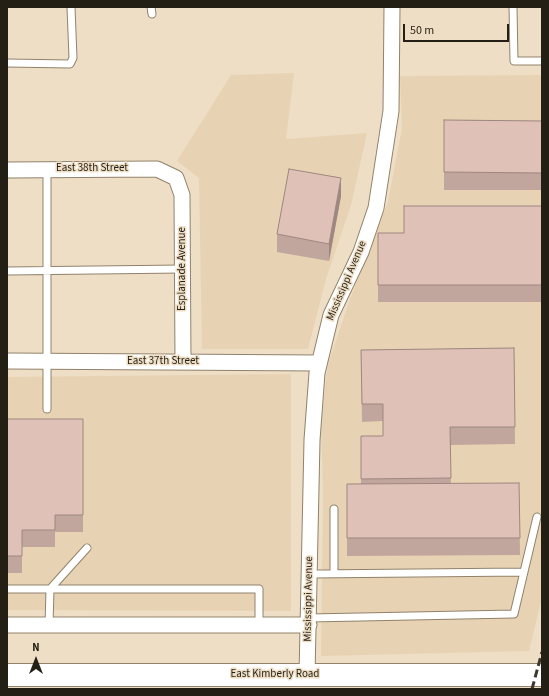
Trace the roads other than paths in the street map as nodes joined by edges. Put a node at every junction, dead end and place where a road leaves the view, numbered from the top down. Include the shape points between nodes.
1 (71, 7) edge
2 (392, 7) edge
3 (513, 7) edge
4 (542, 61) edge
5 (7, 63) edge
6 (7, 170) edge
7 (46, 170) junction
8 (176, 178) joint
9 (183, 269) junction
10 (7, 271) edge
11 (46, 271) junction
12 (7, 361) edge
13 (47, 361) junction
14 (183, 362) junction
15 (319, 363) junction
16 (47, 409) dead end
17 (334, 509) dead end
18 (537, 517) dead end
19 (87, 548) dead end
20 (523, 572) junction
21 (310, 574) junction
22 (334, 574) junction
23 (7, 588) edge
24 (50, 588) junction
25 (309, 621) junction
26 (7, 625) edge
27 (49, 625) junction
28 (258, 625) junction
29 (7, 675) edge
30 (307, 675) junction
31 (542, 675) edge

1 - 5 lane via 73,58 70,64
2 - 15 street, Mississippi Avenue via 392,111 376,208 361,252 331,315
3 - 4 lane via 514,61
6 - 7 street, East 38th Street
7 - 8 street, East 38th Street via 157,169
7 - 11 lane
8 - 9 street, Esplanade Avenue via 182,195
9 - 11 lane
9 - 14 street, Esplanade Avenue
10 - 11 lane
11 - 13 lane
12 - 13 street, East 37th Street
13 - 14 street, East 37th Street
13 - 16 lane
14 - 15 street, East 37th Street
15 - 21 street, Mississippi Avenue via 312,440
17 - 22 lane
18 - 20 lane
19 - 24 lane
20 - 22 lane
20 - 25 lane via 514,614
21 - 22 lane
21 - 25 street, Mississippi Avenue
23 - 24 lane
24 - 27 lane
24 - 28 lane via 258,589
25 - 28 street
25 - 30 street, Mississippi Avenue
26 - 27 street
27 - 28 street
29 - 30 main road, East Kimberly Road
30 - 31 main road, East Kimberly Road

